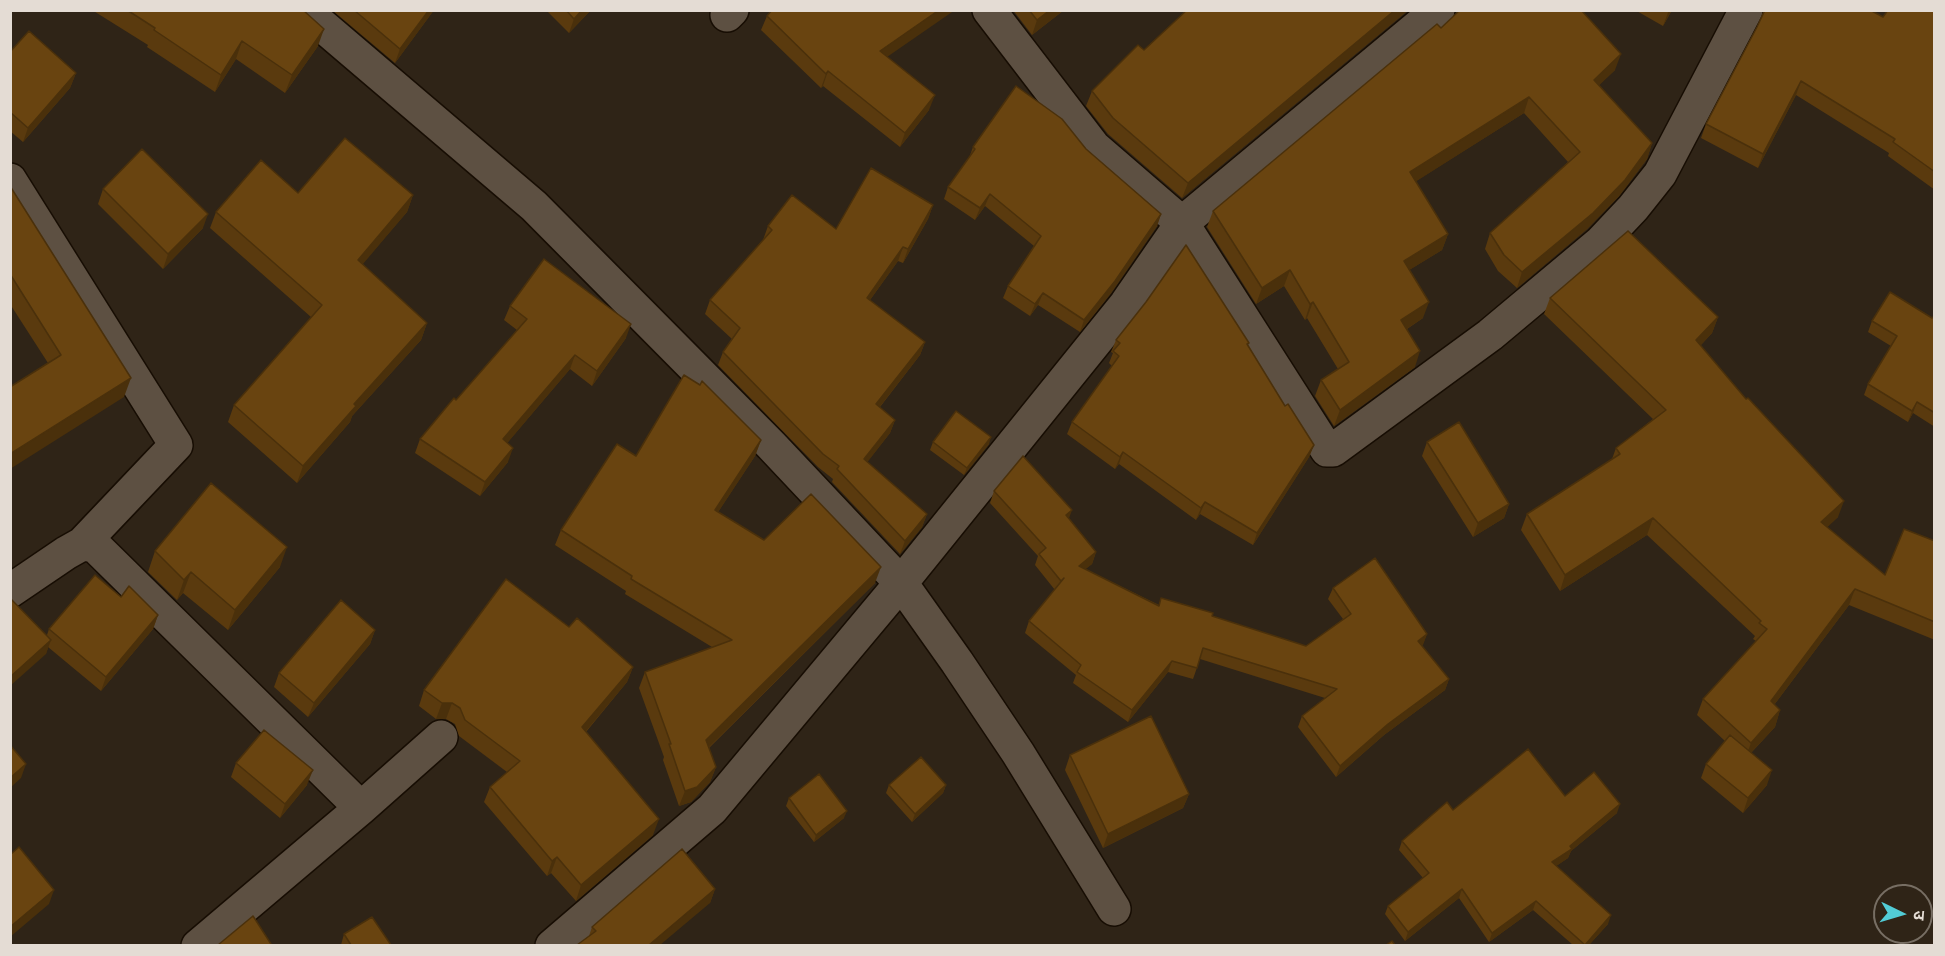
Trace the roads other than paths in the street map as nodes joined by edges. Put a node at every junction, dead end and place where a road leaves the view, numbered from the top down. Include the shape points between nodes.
1 (304, 10) edge
2 (989, 10) edge
3 (1438, 10) edge
4 (1746, 10) edge
5 (10, 180) edge
6 (1182, 223) junction
7 (82, 544) junction
8 (901, 583) junction
9 (10, 591) edge
10 (441, 737) dead end
11 (361, 808) junction
12 (1114, 909) dead end
13 (198, 945) edge
14 (552, 945) edge

1 - 8 street via 534,206 771,445
2 - 6 street via 1094,147
3 - 6 street
4 - 6 street via 1660,174 1633,208 1592,250 1499,328 1337,449 1327,450
5 - 7 street via 176,445
6 - 8 street via 1126,304
7 - 9 street
7 - 11 street via 94,546 107,556
8 - 12 street via 1018,753
8 - 14 street via 712,809
10 - 11 street
11 - 13 street

